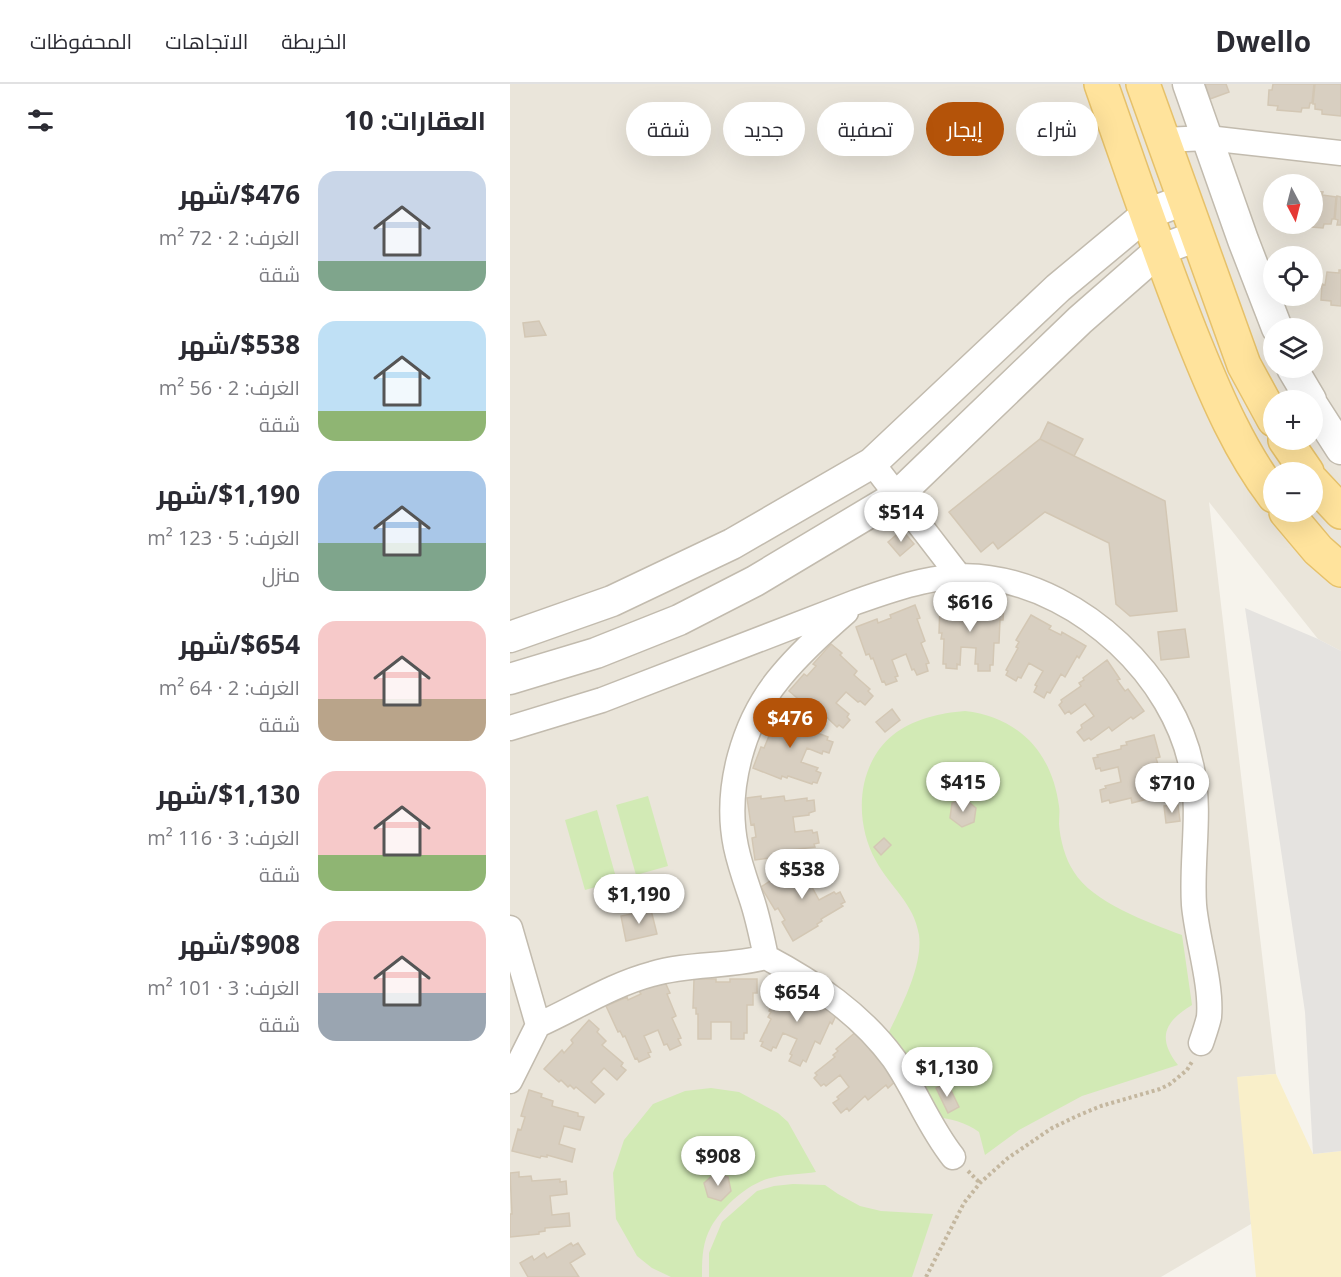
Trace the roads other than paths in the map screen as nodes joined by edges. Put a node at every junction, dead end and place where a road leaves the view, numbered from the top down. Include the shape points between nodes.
1 (1101, 84) edge
2 (1143, 84) edge
3 (1188, 84) edge
4 (1208, 138) junction
5 (1163, 140) junction
6 (1341, 153) edge
7 (1184, 200) junction
8 (1147, 214) junction
9 (1197, 236) junction
10 (1160, 250) junction
11 (1273, 318) edge
12 (1263, 400) edge
13 (1323, 420) edge
14 (1341, 449) edge
15 (872, 463) junction
16 (1263, 479) edge
17 (1323, 493) edge
18 (897, 496) junction
19 (1341, 512) edge
20 (1294, 522) edge
21 (1341, 570) edge
22 (959, 576) junction
23 (856, 602) junction
24 (510, 637) edge
25 (510, 679) edge
26 (510, 728) edge
27 (510, 928) edge
28 (766, 957) junction
29 (538, 1024) junction
30 (1201, 1043) road end
31 (510, 1081) edge
32 (953, 1157) dead end

1 - 8 main road
2 - 5 main road
3 - 4 street
4 - 5 street
4 - 6 street
4 - 11 street
5 - 7 main road
7 - 8 street
7 - 9 main road
8 - 10 main road
8 - 15 street via 1058,288
9 - 10 street
9 - 12 main road via 1244,365
10 - 16 main road via 1180,308 1234,434
10 - 18 street via 1080,320
13 - 14 street
15 - 18 street
15 - 24 street via 732,544 612,601
17 - 19 main road
18 - 22 street
18 - 25 street via 755,581 679,620 596,653
20 - 21 main road
22 - 23 street via 922,581
22 - 30 street via 1022,586 1083,615 1133,658 1170,707 1192,769 1195,801 1194,902 1209,1006
23 - 26 street via 602,700
23 - 28 street via 779,677 749,729 740,756 734,786 735,845
27 - 29 street
28 - 29 street via 653,973 605,991
28 - 32 street via 811,982 867,1027 893,1059
29 - 31 street

